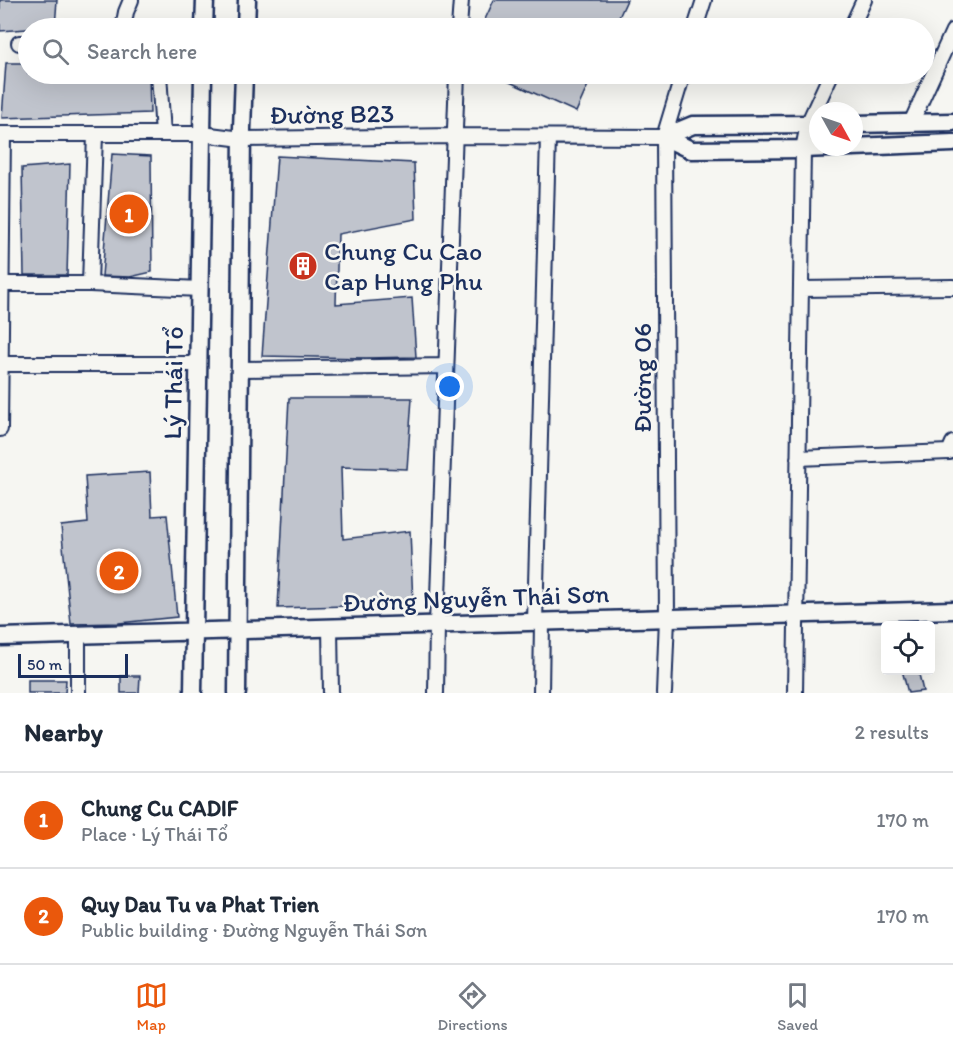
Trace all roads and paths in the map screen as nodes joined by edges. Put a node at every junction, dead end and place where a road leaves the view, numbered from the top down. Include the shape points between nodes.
1 (131, 0) edge
2 (205, 0) edge
3 (247, 0) edge
4 (461, 0) edge
5 (704, 0) edge
6 (864, 0) edge
7 (125, 18) edge
8 (204, 18) edge
9 (246, 18) edge
10 (460, 18) edge
11 (698, 18) edge
12 (856, 18) edge
13 (953, 31) edge
14 (935, 70) edge
15 (160, 84) edge
16 (203, 84) edge
17 (244, 84) edge
18 (457, 84) edge
19 (680, 84) edge
20 (827, 84) edge
21 (929, 84) edge
22 (821, 102) edge
23 (953, 122) edge
24 (911, 123) junction
25 (809, 124) edge
26 (863, 124) edge
27 (2, 134) edge
28 (94, 134) junction
29 (163, 134) junction
30 (202, 134) junction
31 (809, 134) edge
32 (455, 136) junction
33 (548, 137) junction
34 (664, 137) junction
35 (242, 139) junction
36 (953, 144) edge
37 (803, 149) junction
38 (2, 284) junction
39 (90, 284) junction
40 (953, 287) edge
41 (801, 288) junction
42 (200, 289) junction
43 (1, 364) edge
44 (198, 364) junction
45 (446, 366) junction
46 (240, 369) junction
47 (0, 429) edge
48 (952, 449) edge
49 (798, 458) junction
50 (953, 610) edge
51 (795, 614) junction
52 (667, 618) junction
53 (539, 621) junction
54 (437, 624) junction
55 (330, 627) junction
56 (237, 630) junction
57 (194, 631) junction
58 (78, 635) junction
59 (0, 637) edge
60 (78, 693) edge
61 (193, 693) edge
62 (237, 693) edge
63 (331, 693) edge
64 (436, 693) edge
65 (541, 693) edge
66 (664, 693) edge
67 (795, 693) edge

1 - 7 street
2 - 8 street
3 - 9 street
4 - 10 street
5 - 11 street
6 - 12 street
13 - 14 street
15 - 29 street
16 - 30 street, Lý Thái Tổ
17 - 35 street
18 - 32 street
19 - 34 street, Đường 06
20 - 22 street
21 - 24 street
23 - 24 street
24 - 26 street
25 - 34 street via 693,125
27 - 28 street, Đường B23
27 - 38 street
28 - 29 street, Đường B23
28 - 39 street
29 - 30 street, Đường B23
30 - 35 street, Đường B23
30 - 42 street, Lý Thái Tổ
31 - 37 street
32 - 33 street, Đường B23
32 - 35 street, Đường B23
32 - 45 street
33 - 34 street, Đường B23
33 - 53 street
34 - 37 street via 691,150
34 - 52 street, Đường 06
35 - 46 street
36 - 37 street
37 - 41 street
38 - 39 street
38 - 43 street
39 - 42 street
40 - 41 street
41 - 49 street
42 - 44 street, Lý Thái Tổ
43 - 44 street
43 - 47 street
44 - 57 street, Lý Thái Tổ
45 - 46 street
45 - 54 street
46 - 56 street
48 - 49 street
49 - 51 street
50 - 51 street, Đường Nguyễn Thái Sơn
51 - 52 street, Đường Nguyễn Thái Sơn
51 - 67 street
52 - 53 street, Đường Nguyễn Thái Sơn
52 - 66 street, Đường 06
53 - 54 street, Đường Nguyễn Thái Sơn
53 - 65 street
54 - 55 street, Đường Nguyễn Thái Sơn
54 - 64 street
55 - 56 street, Đường Nguyễn Thái Sơn
55 - 63 street
56 - 57 street, Đường Nguyễn Thái Sơn
56 - 62 street
57 - 58 street, Đường Nguyễn Thái Sơn
57 - 61 street, Lý Thái Tổ
58 - 59 street, Đường Nguyễn Thái Sơn
58 - 60 street

